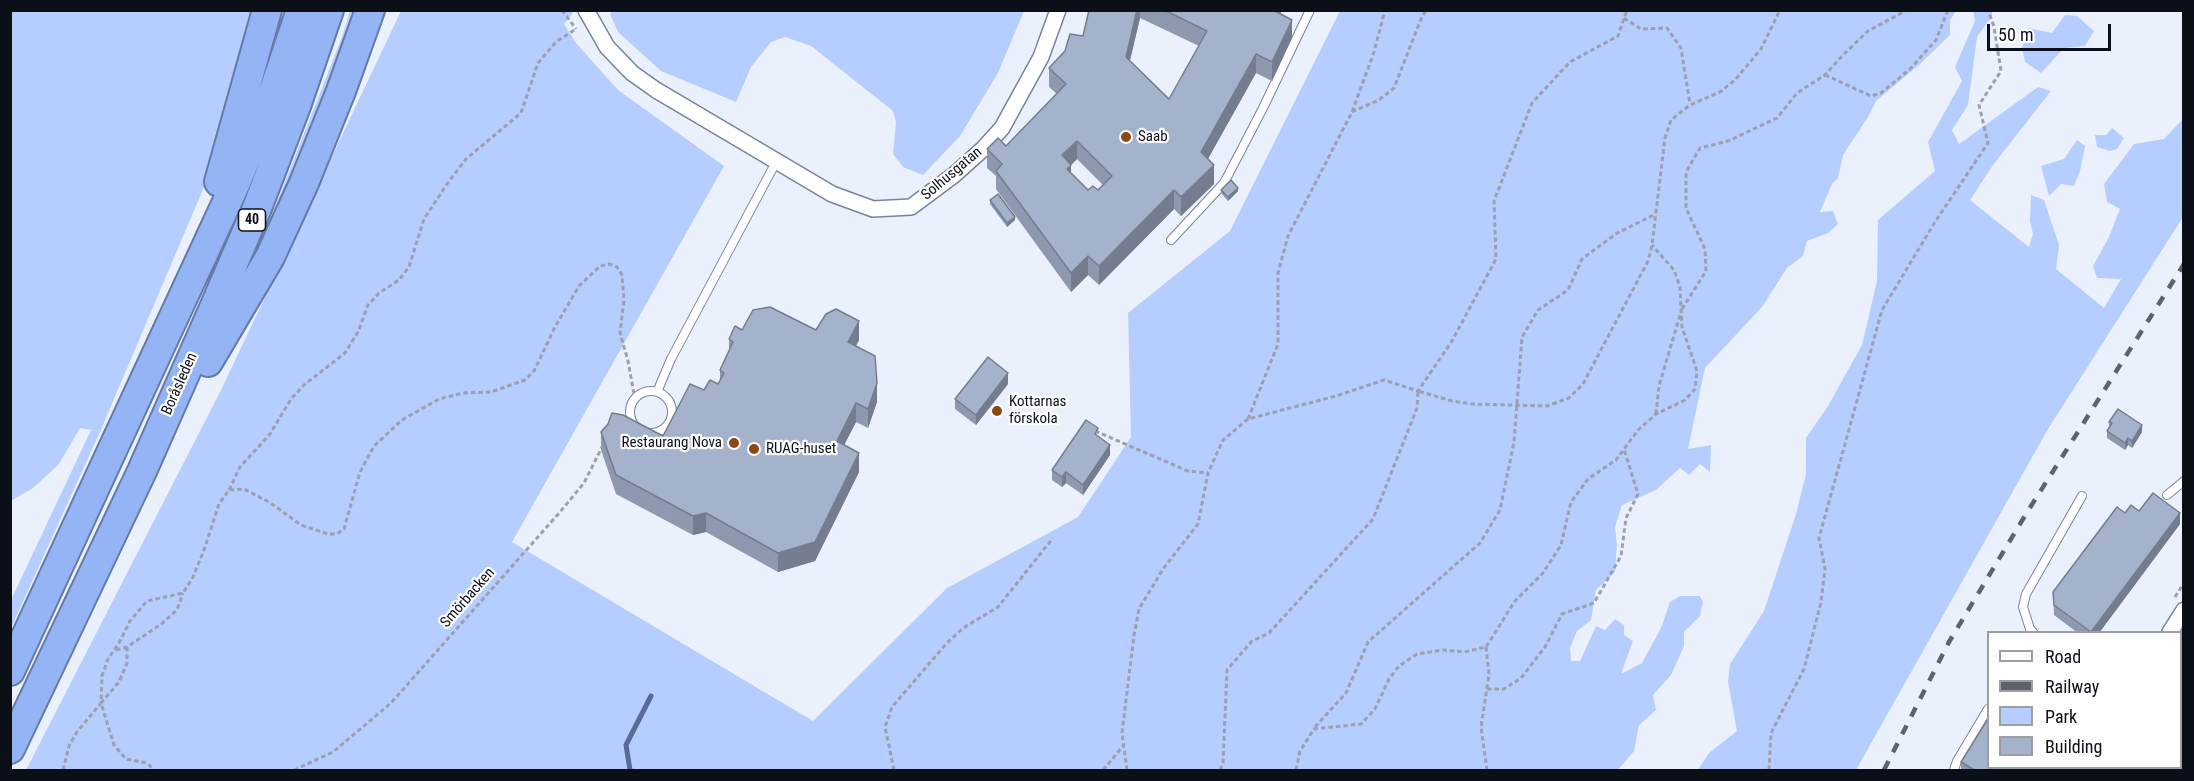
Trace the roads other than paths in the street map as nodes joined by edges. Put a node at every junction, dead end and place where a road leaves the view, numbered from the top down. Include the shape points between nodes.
1 (267, 10) edge
2 (302, 10) edge
3 (329, 10) edge
4 (370, 10) edge
5 (586, 10) edge
6 (1058, 10) edge
7 (1310, 10) edge
8 (776, 162) junction
9 (1172, 240) dead end
10 (180, 304) junction
11 (657, 392) junction
12 (141, 471) junction
13 (2184, 481) edge
14 (2167, 495) dead end
15 (2082, 496) dead end
16 (2184, 610) edge
17 (2032, 631) edge
18 (2171, 631) edge
19 (10, 671) edge
20 (1987, 712) edge
21 (10, 749) edge
22 (1954, 771) edge

1 - 10 highway
2 - 10 highway, 40 via 272,96
3 - 12 highway, Boråsleden / 40 via 257,208
4 - 12 highway via 304,183 270,256
5 - 8 street, Solhusgatan via 607,47 632,73
6 - 8 street, Solhusgatan via 1041,57 1002,128 954,175 911,207 873,209 852,202
7 - 9 lane via 1224,183
8 - 11 lane
10 - 19 highway, 40
11 - 11 lane via 670,402 671,419 661,431 645,433 632,422 631,406 641,393
12 - 21 highway, Boråsleden / 40
13 - 14 lane
15 - 17 lane via 2026,594 2023,607
16 - 18 street
20 - 22 lane

